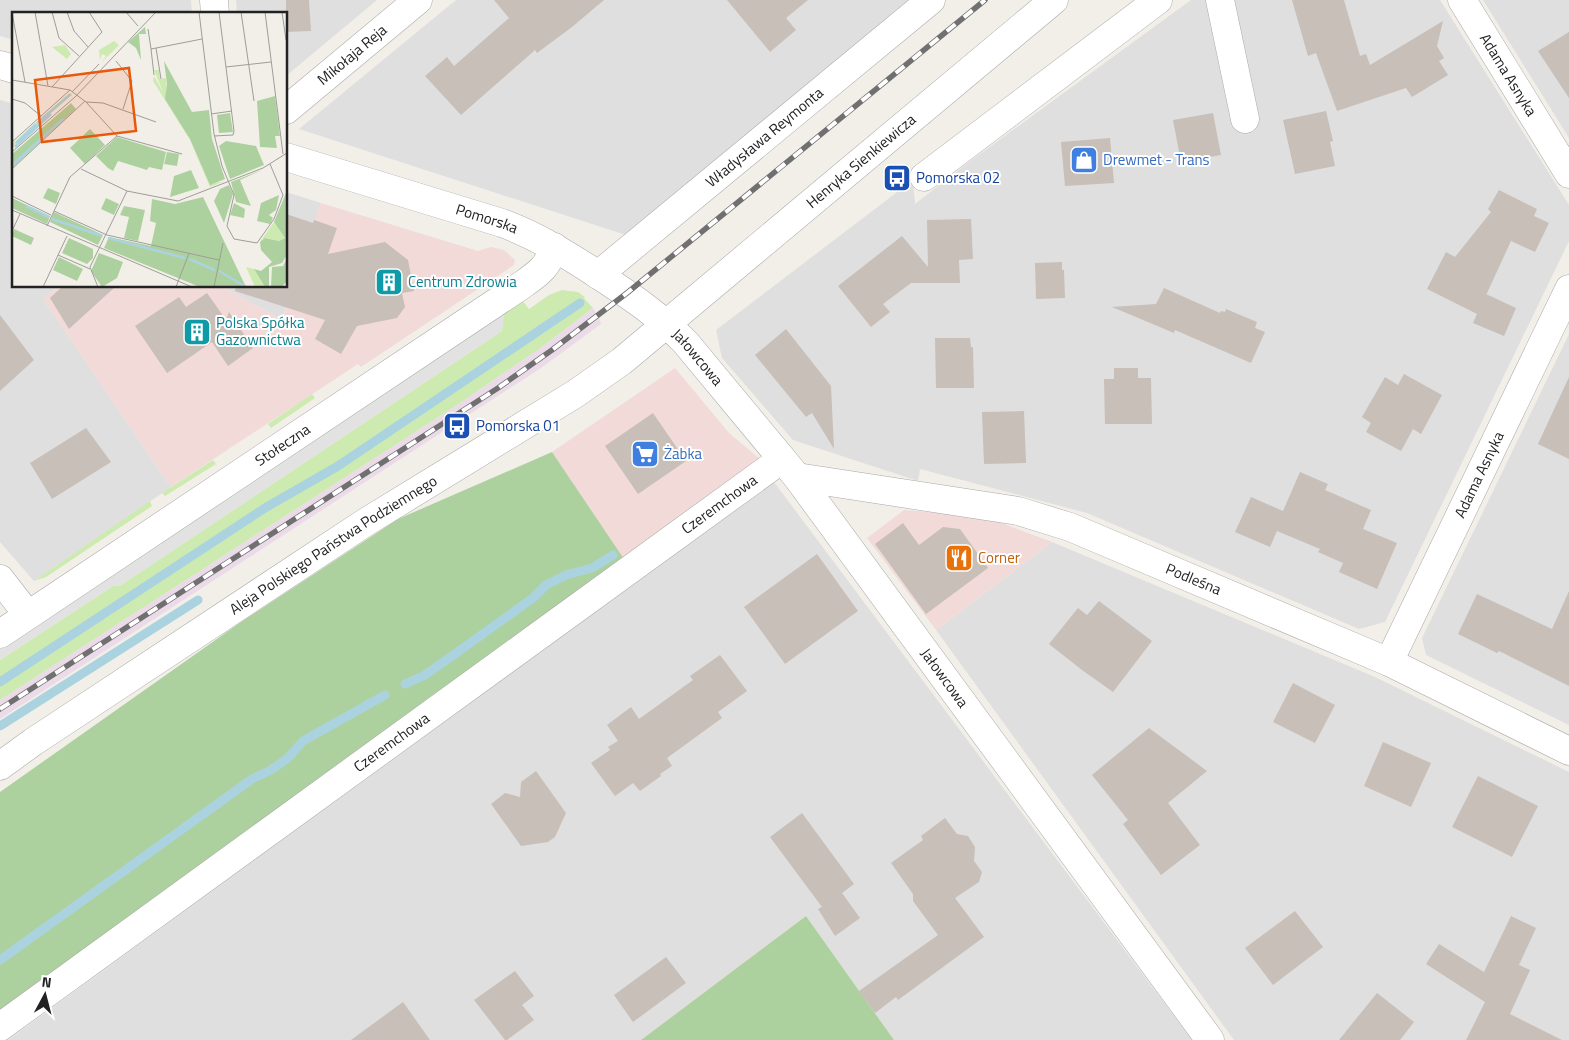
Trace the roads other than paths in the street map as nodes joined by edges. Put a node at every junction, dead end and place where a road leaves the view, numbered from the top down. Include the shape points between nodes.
1 (418, 0) edge
2 (930, 0) edge
3 (1054, 0) edge
4 (1158, 0) edge
5 (1220, 0) edge
6 (1462, 0) edge
7 (288, 108) edge
8 (1245, 119) dead end
9 (288, 158) edge
10 (1569, 174) edge
11 (924, 177) dead end
12 (554, 247) junction
13 (598, 274) junction
14 (1569, 289) edge
15 (667, 324) junction
16 (790, 468) junction
17 (0, 579) edge
18 (28, 616) junction
19 (0, 634) edge
20 (1390, 662) junction
21 (1569, 751) edge
22 (0, 766) edge
23 (0, 1027) edge
24 (1210, 1040) edge

1 - 7 street, Mikołaja Reja
2 - 13 street, Władysława Reymonta
3 - 15 street, Henryka Sienkiewicza
4 - 11 street
5 - 8 street
6 - 10 street, Adama Asnyka
9 - 12 street, Pomorska via 502,224
12 - 13 street, Pomorska
12 - 18 street, Stołeczna via 545,268 522,285
13 - 15 street, Pomorska
14 - 20 street, Adama Asnyka
15 - 16 street, Jałowcowa
15 - 22 street, Aleja Polskiego Państwa Podziemnego via 581,390 366,522
16 - 20 street, Podleśna via 1046,519
16 - 23 street, Czeremchowa
16 - 24 street, Jałowcowa
17 - 18 street
18 - 19 street, Stołeczna
20 - 21 street, Podleśna

